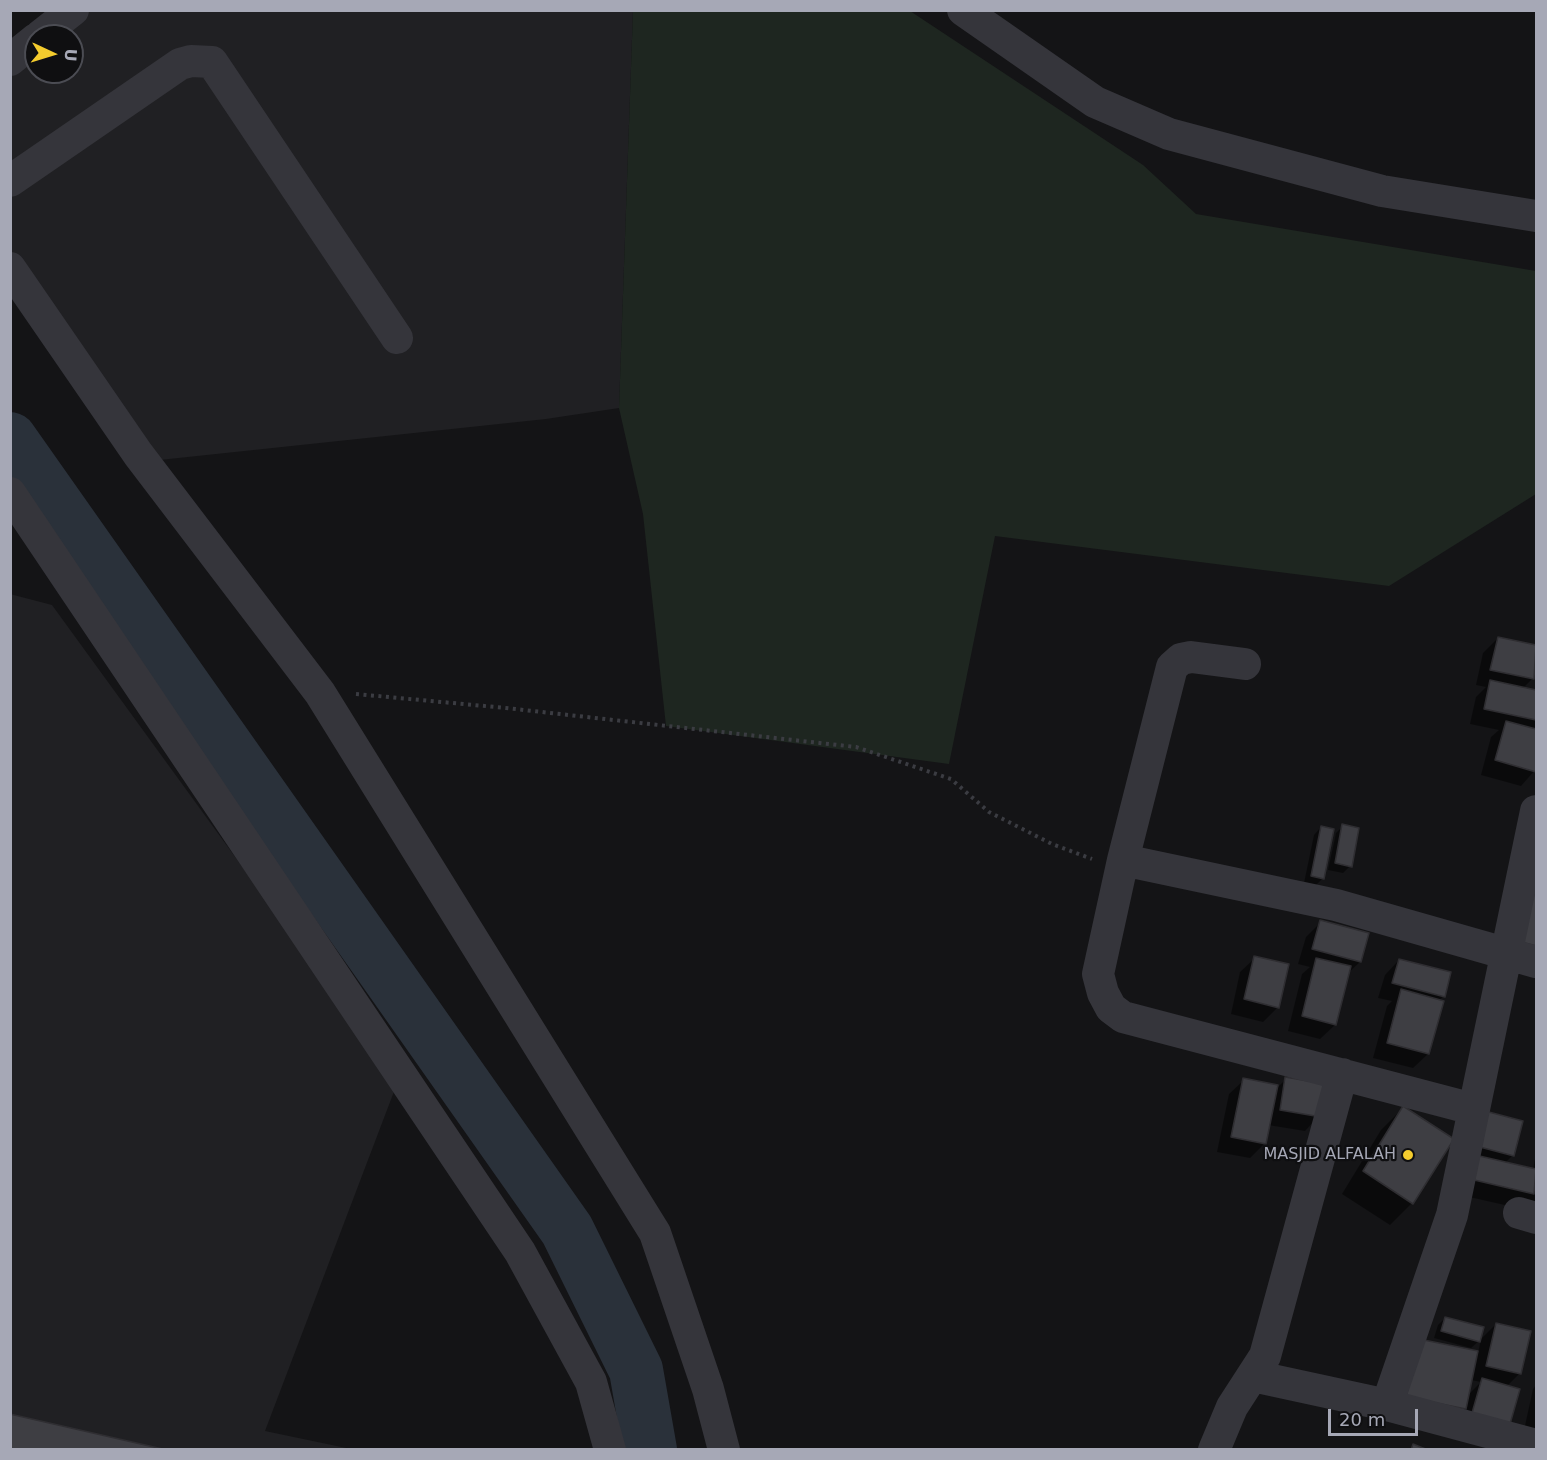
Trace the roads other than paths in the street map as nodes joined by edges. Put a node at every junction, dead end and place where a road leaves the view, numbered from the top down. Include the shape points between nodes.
1 (73, 10) edge
2 (963, 10) edge
3 (55, 24) edge
4 (24, 49) edge
5 (10, 60) edge
6 (10, 181) edge
7 (1536, 216) edge
8 (10, 268) edge
9 (397, 338) dead end
10 (10, 493) edge
11 (1245, 664) dead end
12 (1536, 812) edge
13 (1124, 860) junction
14 (1507, 953) junction
15 (1536, 962) edge
16 (1342, 1074) junction
17 (1473, 1109) junction
18 (1253, 1376) junction
19 (1387, 1405) junction
20 (1536, 1445) edge
21 (610, 1449) edge
22 (724, 1449) edge
23 (1214, 1449) edge

1 - 3 street
2 - 7 street via 1095,102 1169,134 1382,191
4 - 5 street
6 - 9 street via 180,64 212,62
8 - 22 street via 138,454 320,693 655,1233 708,1389
10 - 21 street via 520,1251 591,1382
11 - 13 street via 1191,657 1172,667
12 - 14 street
13 - 14 street via 1336,905
13 - 16 street via 1098,974 1111,1008 1123,1017
14 - 15 street
14 - 17 street
16 - 17 street
16 - 18 street via 1276,1322 1265,1356
17 - 19 street via 1452,1215
18 - 19 street
18 - 23 street via 1232,1407
19 - 20 street

